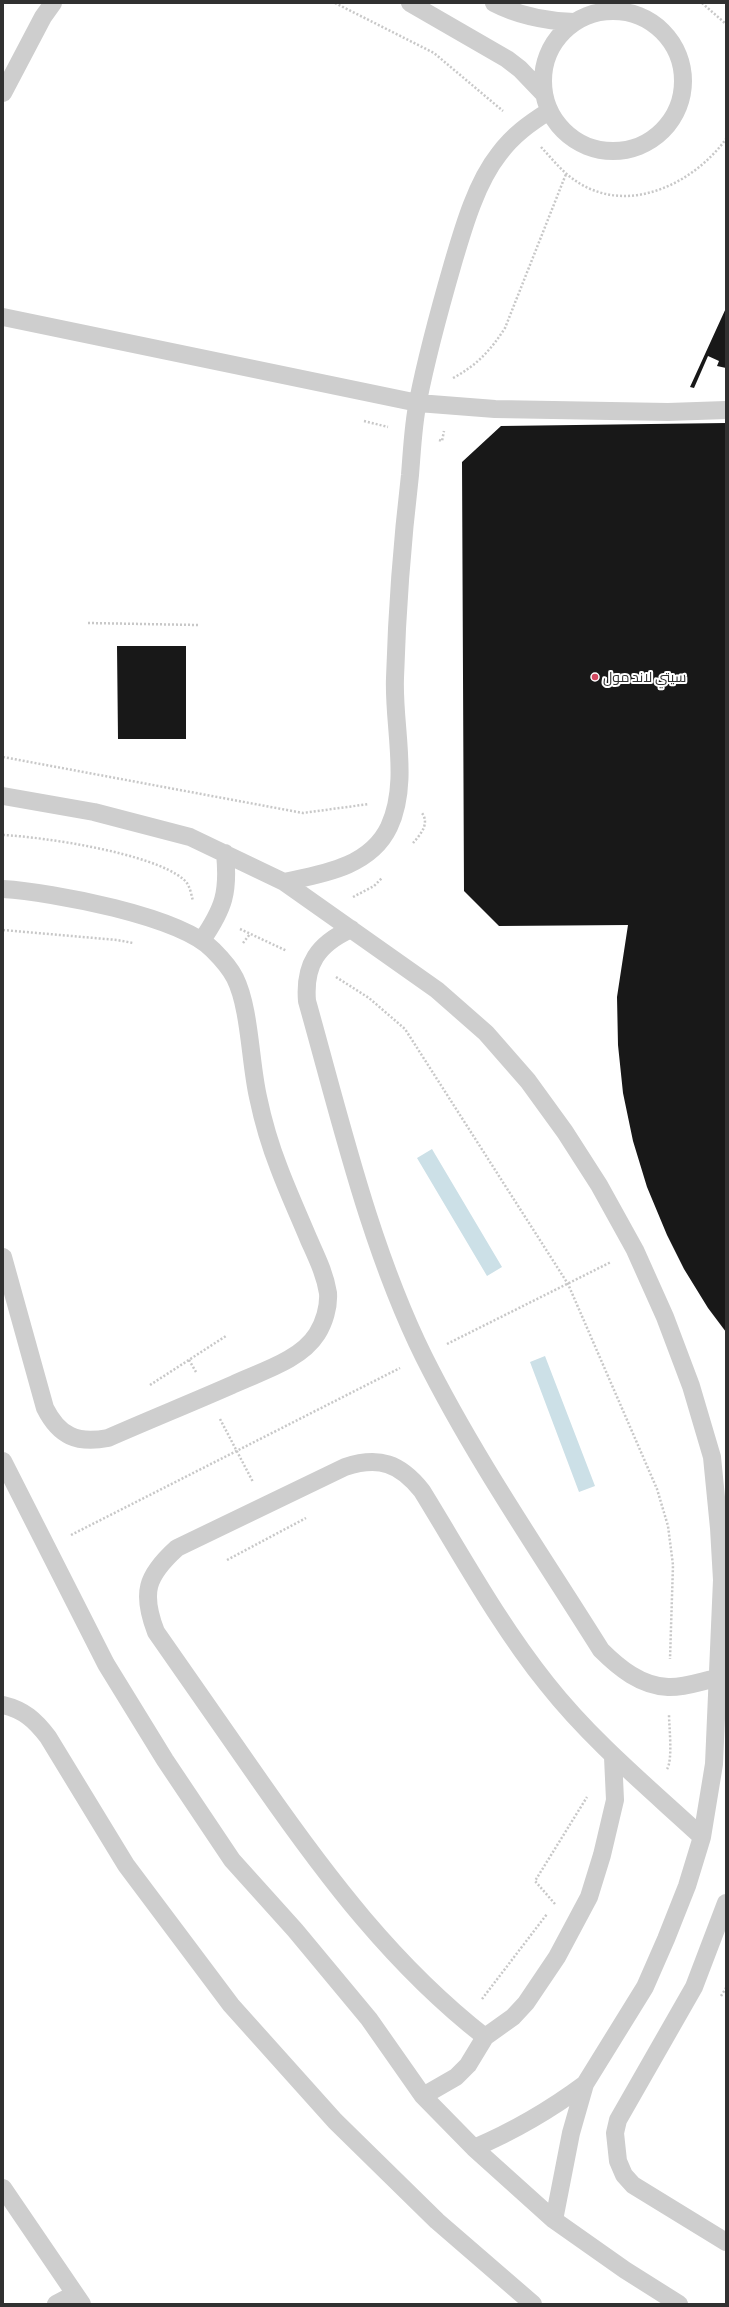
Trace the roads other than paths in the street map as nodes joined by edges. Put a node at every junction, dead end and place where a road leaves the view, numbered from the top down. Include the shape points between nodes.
1 (53, 3) edge
2 (410, 3) edge
3 (494, 3) edge
4 (595, 8) edge
5 (574, 22) junction
6 (3, 93) edge
7 (543, 93) junction
8 (549, 111) junction
9 (3, 317) edge
10 (418, 402) junction
11 (726, 410) edge
12 (3, 796) edge
13 (225, 853) junction
14 (284, 882) junction
15 (3, 889) edge
16 (351, 929) junction
17 (202, 940) junction
18 (3, 1257) edge
19 (3, 1460) edge
20 (9, 1489) edge
21 (717, 1678) junction
22 (3, 1705) edge
23 (613, 1756) junction
24 (720, 1759) edge
25 (702, 1837) junction
26 (726, 1902) edge
27 (485, 2037) junction
28 (585, 2084) junction
29 (423, 2096) junction
30 (474, 2148) junction
31 (3, 2188) edge
32 (554, 2220) junction
33 (726, 2242) edge
34 (78, 2299) edge
35 (56, 2304) edge
36 (532, 2304) edge
37 (678, 2304) edge

1 - 6 lane
2 - 7 lane via 507,59
3 - 5 lane via 530,17
4 - 5 lane
4 - 8 lane via 643,18 663,32 677,52 683,76 681,100 671,122 653,139 631,149 607,152 578,142 563,131
5 - 7 lane via 558,36 548,53 542,73
7 - 8 lane
8 - 10 lane via 512,138 486,174 462,231
9 - 10 lane
10 - 11 lane via 495,410
10 - 14 lane via 398,592 394,686 399,770 397,800 388,828 377,846 342,868 322,875
12 - 13 lane via 124,819 190,837
13 - 14 lane
13 - 17 lane via 227,875 224,897 217,918
14 - 16 lane
15 - 17 lane via 92,902 172,926
16 - 21 lane via 437,990 486,1033 528,1081 565,1132 599,1185 635,1250 665,1317 691,1386 712,1457 720,1528 722,1580
16 - 21 lane via 324,944 312,964 306,986 307,1001 384,1261 424,1356 481,1459 601,1650 616,1665 633,1676 668,1687
17 - 18 lane via 235,977 242,1001 258,1097 267,1132 287,1188 324,1275 328,1296 326,1317 316,1336 302,1351 208,1396 108,1438 93,1441 78,1439 63,1432 52,1422 45,1408
19 - 20 lane
20 - 29 lane via 46,1548 106,1664 165,1760 232,1860 295,1930 369,2020
21 - 24 lane
22 - 36 lane via 18,1708 40,1726 126,1865 231,2005 335,2121 437,2221
23 - 25 lane
23 - 27 lane via 615,1800 612,1819 589,1897 557,1957 526,2003 508,2021
23 - 27 lane via 575,1717 521,1649 422,1491 411,1477 396,1467 379,1462 361,1461 344,1467 177,1548 159,1564 148,1586 147,1610 156,1632 319,1865 396,1956 438,1998
24 - 25 lane
25 - 28 lane via 687,1886 645,1987
26 - 33 lane via 694,1987 618,2120 615,2147 624,2175 632,2186
27 - 29 lane via 478,2051 456,2077
28 - 30 lane via 548,2110 504,2135
28 - 32 lane via 571,2133
29 - 30 lane
30 - 32 lane
31 - 34 lane
32 - 37 lane
34 - 35 lane

